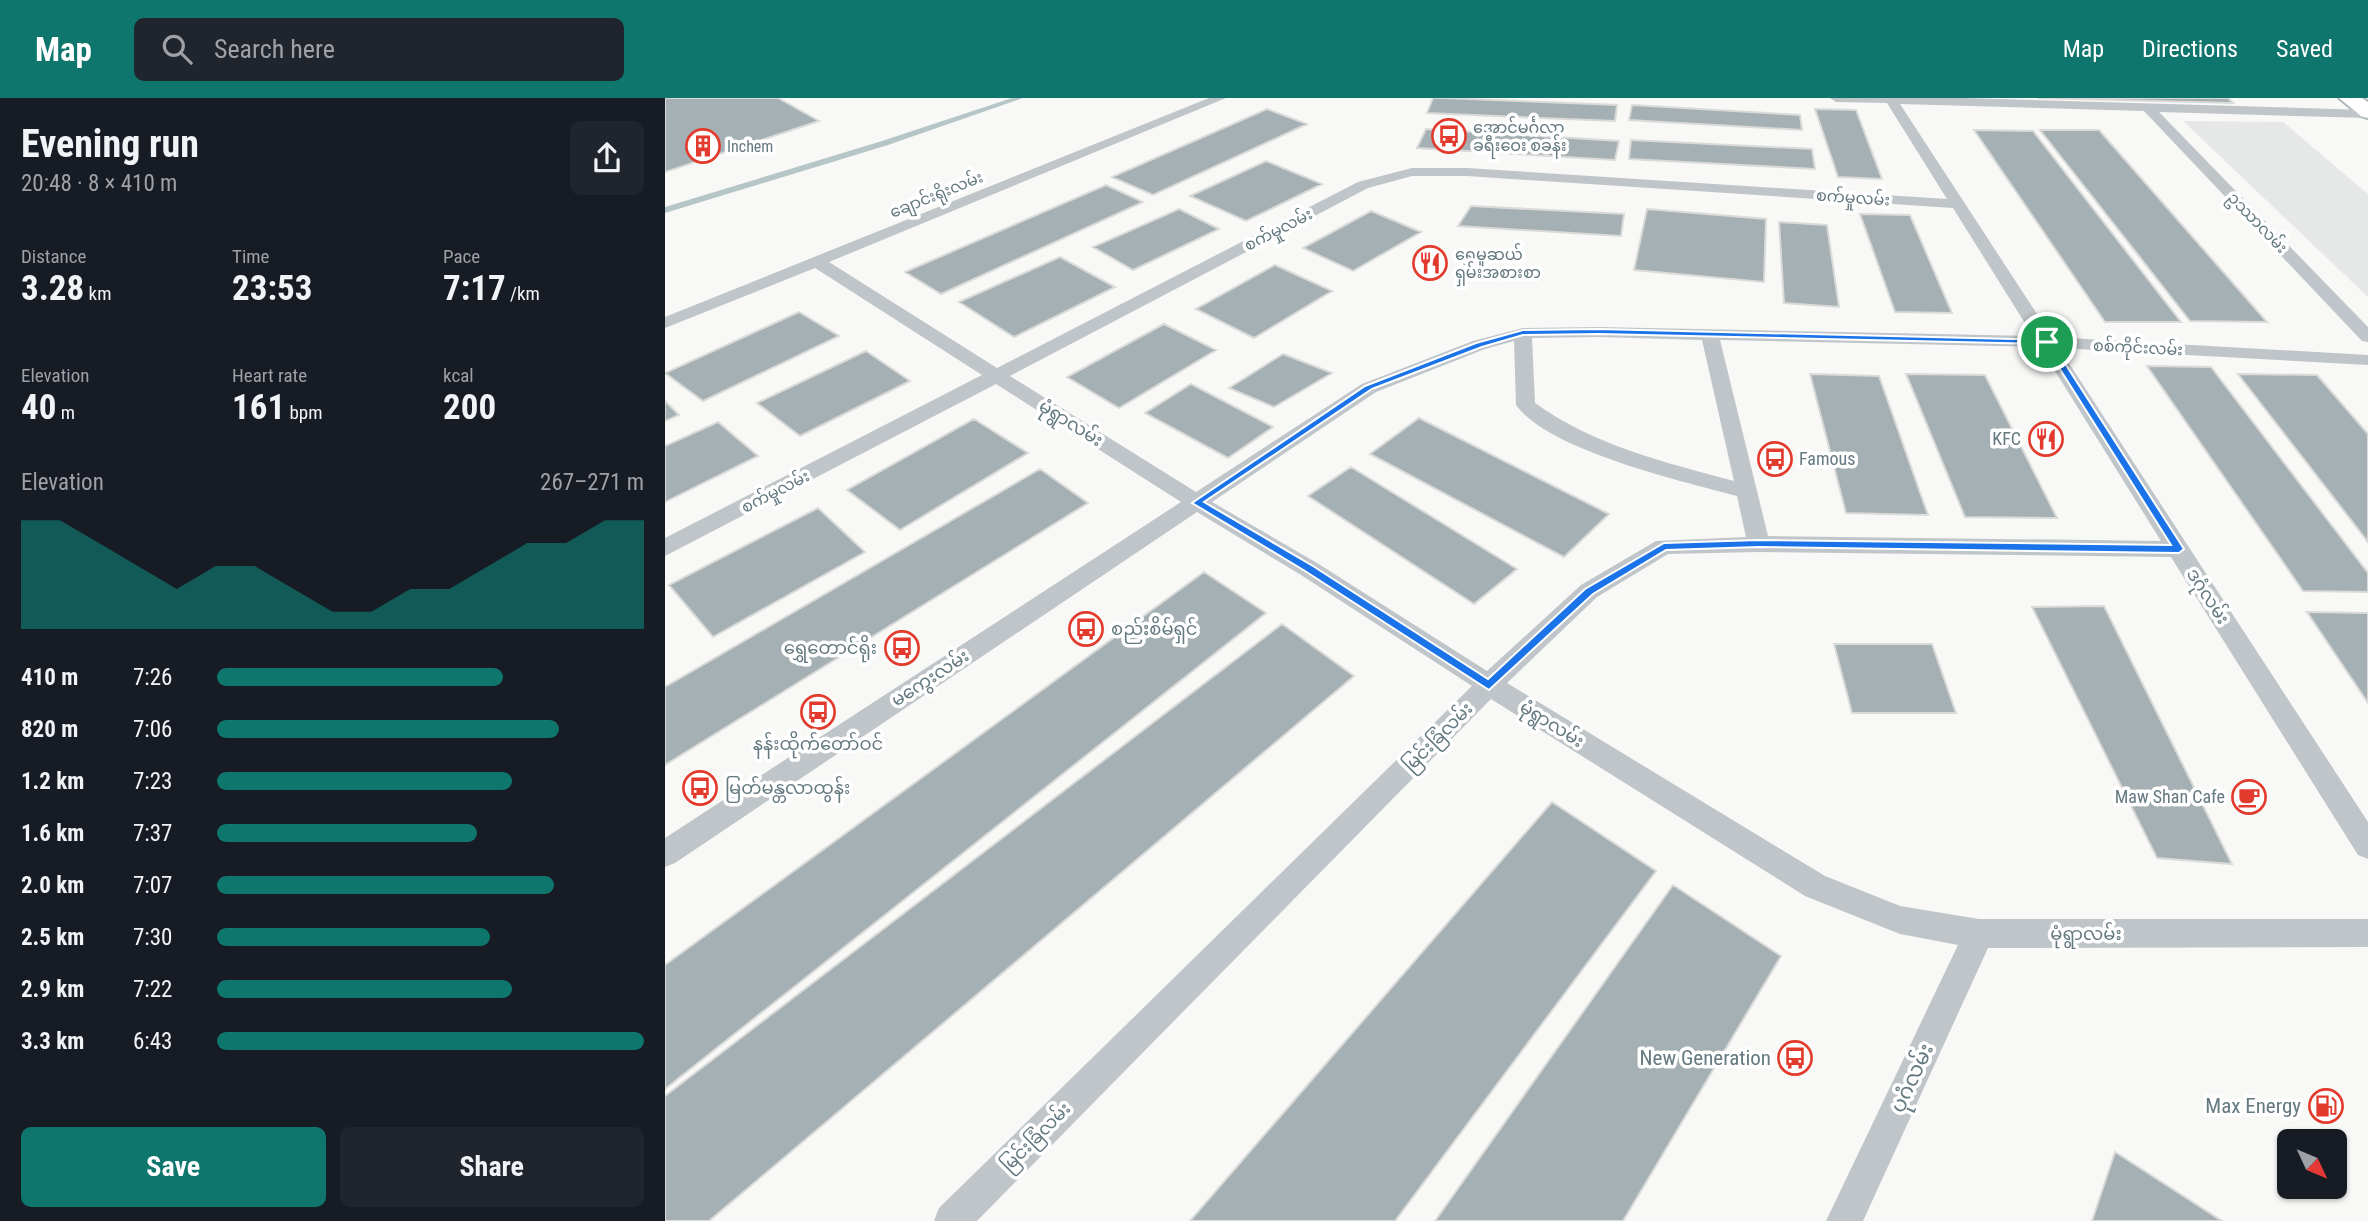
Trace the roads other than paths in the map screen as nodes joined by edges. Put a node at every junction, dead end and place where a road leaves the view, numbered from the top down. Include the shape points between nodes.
1 (1220, 98) edge
2 (1836, 98) edge
3 (2349, 98) edge
4 (1891, 99) edge
5 (2147, 107) junction
6 (2368, 113) edge
7 (1957, 204) junction
8 (815, 261) junction
9 (665, 323) edge
10 (1523, 333) junction
11 (1710, 334) junction
12 (2368, 337) edge
13 (2047, 342) junction
14 (2368, 360) edge
15 (996, 376) junction
16 (1745, 491) junction
17 (1197, 503) junction
18 (1759, 544) junction
19 (665, 548) edge
20 (2179, 549) junction
21 (1489, 685) junction
22 (2368, 846) edge
23 (665, 854) edge
24 (2368, 933) edge
25 (1979, 934) junction
26 (952, 1221) edge
27 (1844, 1221) edge

1 - 8 lane, ချောင်းရိုးလမ်း
2 - 4 lane
3 - 6 street
4 - 5 lane
4 - 7 lane, ဒဂုံလမ်း
5 - 6 lane
5 - 12 lane, ဥဿာလမ်း
7 - 13 lane, ဒဂုံလမ်း
7 - 15 lane, စက်မှုလမ်း via 1412,172 1363,185
8 - 9 lane, ချောင်းရိုးလမ်း
8 - 15 lane, မုံရွာလမ်း
10 - 11 lane, စစ်ကိုင်းလမ်း
10 - 16 lane via 1526,405 1538,415 1580,441
10 - 17 lane, စစ်ကိုင်းလမ်း via 1369,388
11 - 13 lane, စစ်ကိုင်းလမ်း
11 - 16 lane
13 - 14 lane, စစ်ကိုင်းလမ်း
13 - 20 lane, ဒဂုံလမ်း
15 - 17 lane, မုံရွာလမ်း
15 - 19 lane, စက်မှုလမ်း
16 - 18 lane
17 - 21 lane, မုံရွာလမ်း
17 - 23 lane, မကွေးလမ်း
18 - 20 lane, မြင်းခြံလမ်း
18 - 21 lane, မြင်းခြံလမ်း via 1664,546 1589,591
20 - 22 lane, ဒဂုံလမ်း
21 - 25 lane, မုံရွာလမ်း via 1815,886 1900,920
21 - 26 lane, မြင်းခြံလမ်း
24 - 25 lane, မုံရွာလမ်း
25 - 27 lane, ပုဂံလမ်း

